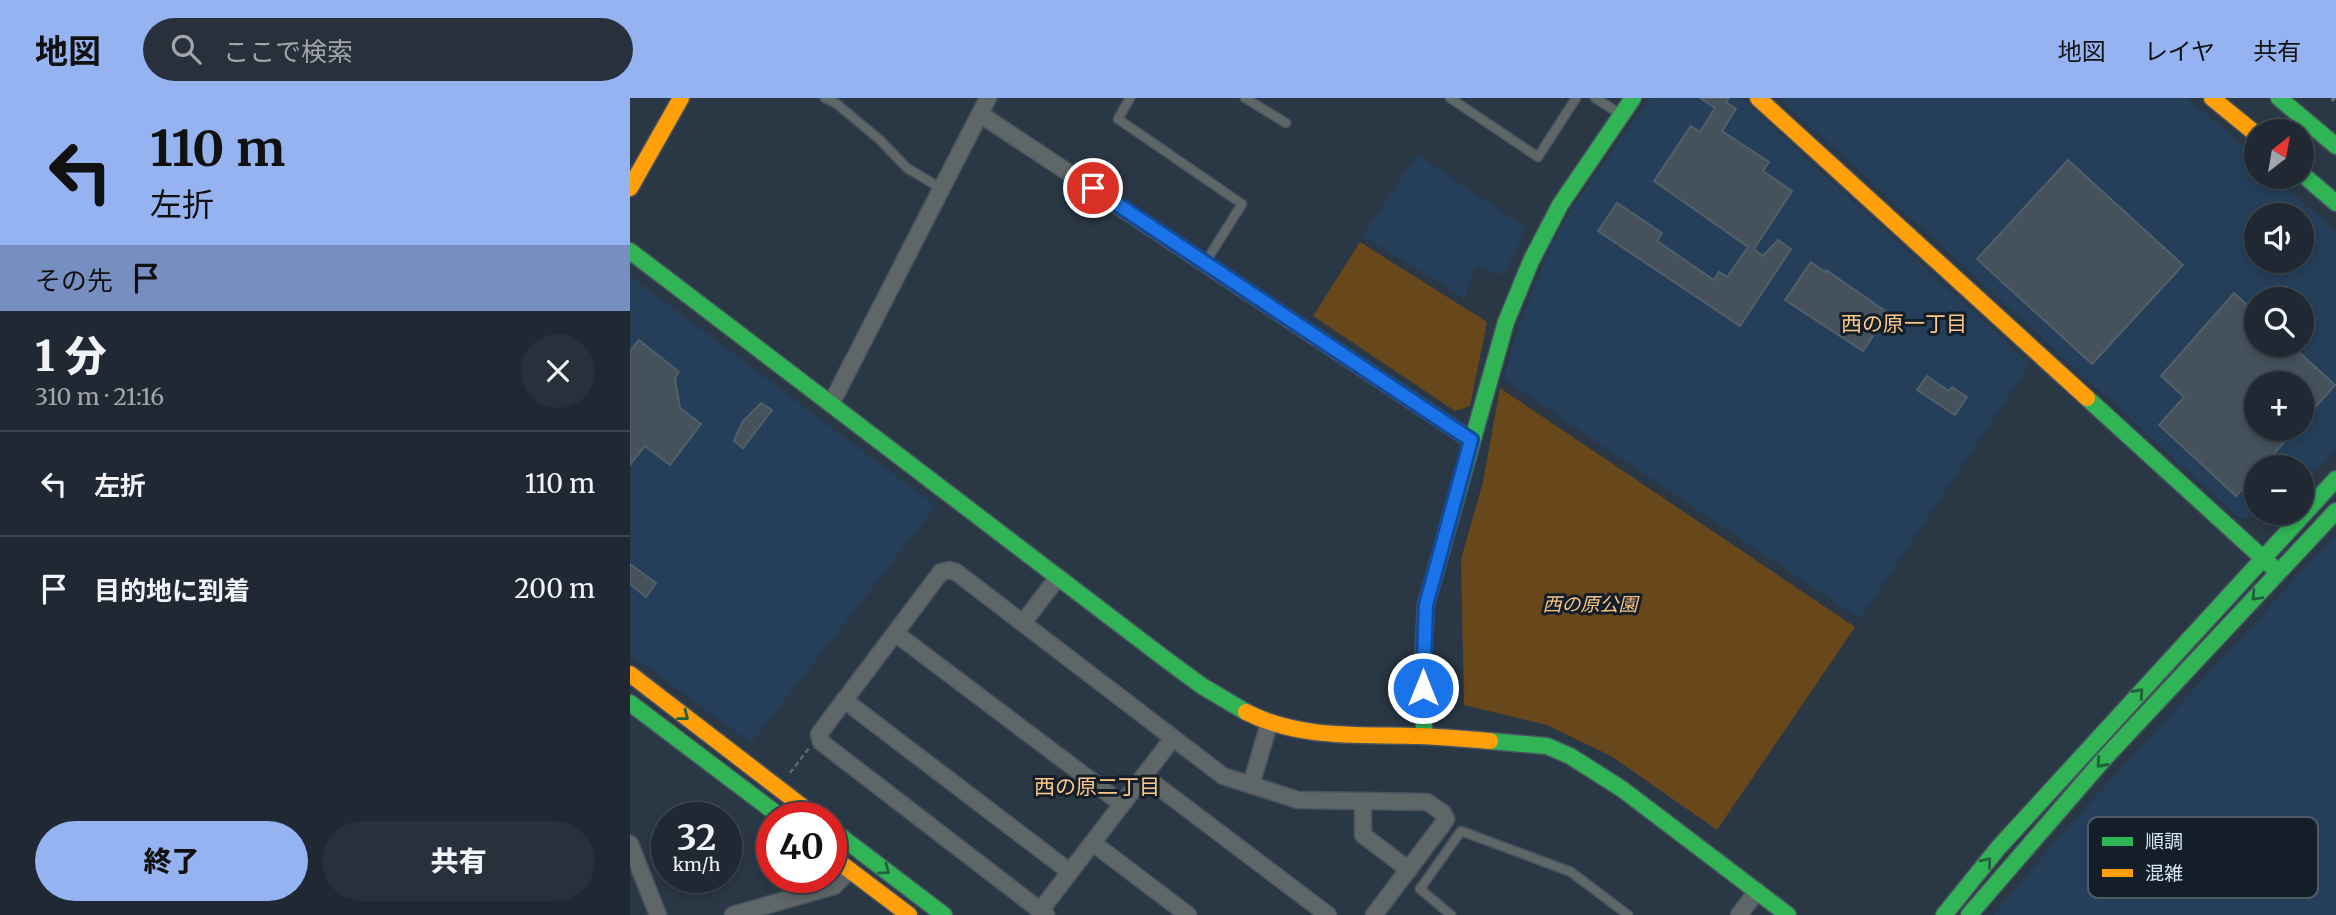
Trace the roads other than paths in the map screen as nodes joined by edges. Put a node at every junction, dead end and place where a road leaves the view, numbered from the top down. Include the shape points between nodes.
1 (681, 98) edge
2 (825, 98) edge
3 (988, 98) edge
4 (1130, 98) edge
5 (1245, 98) edge
6 (1450, 98) edge
7 (1576, 98) edge
8 (1595, 98) edge
9 (1633, 98) edge
10 (1758, 98) edge
11 (2212, 98) edge
12 (2279, 98) edge
13 (980, 114) junction
14 (1622, 114) junction
15 (1286, 123) dead end
16 (2244, 124) edge
17 (2336, 146) edge
18 (2314, 184) edge
19 (630, 188) edge
20 (942, 189) junction
21 (2336, 203) edge
22 (630, 251) edge
23 (1205, 263) junction
24 (831, 404) junction
25 (1471, 440) junction
26 (2336, 479) edge
27 (2336, 511) edge
28 (2263, 559) junction
29 (2278, 572) junction
30 (1058, 577) junction
31 (1023, 623) junction
32 (895, 633) junction
33 (630, 674) edge
34 (844, 700) junction
35 (630, 702) edge
36 (1269, 724) junction
37 (1424, 736) junction
38 (1173, 738) junction
39 (1144, 776) junction
40 (1251, 785) junction
41 (1363, 801) junction
42 (761, 802) edge
43 (796, 802) edge
44 (1122, 804) junction
45 (847, 841) edge
46 (1093, 843) junction
47 (630, 844) edge
48 (847, 868) edge
49 (850, 870) junction
50 (1409, 870) junction
51 (1070, 872) junction
52 (1757, 891) junction
53 (1043, 913) edge
54 (658, 915) edge
55 (733, 915) edge
56 (909, 915) edge
57 (944, 915) edge
58 (1188, 915) edge
59 (1328, 915) edge
60 (1374, 915) edge
61 (1451, 915) edge
62 (1628, 915) edge
63 (1739, 915) edge
64 (1788, 915) edge
65 (1944, 915) edge
66 (1969, 915) edge

1 - 19 main road
2 - 20 lane via 907,168
3 - 13 street
4 - 23 lane via 1118,119 1242,204
5 - 15 lane
6 - 7 lane via 1538,157
8 - 14 lane
9 - 14 main road
10 - 28 main road
11 - 16 main road
12 - 17 main road
13 - 20 street
13 - 23 street
14 - 25 main road via 1537,244 1519,283
18 - 21 main road
20 - 24 street
22 - 24 main road
23 - 25 street
24 - 30 main road
25 - 37 main road via 1426,605
26 - 28 main road
27 - 29 main road
28 - 29 main road
65 -> 28 main road via 1999,847
29 -> 66 main road
30 - 31 street
30 - 36 main road via 1202,686
31 - 32 street via 949,570 941,572
31 - 38 street
32 - 34 street
32 - 44 street
33 -> 43 main road
34 - 51 street
34 - 53 street via 819,734 821,742
35 - 42 main road
36 - 37 main road via 1322,734
36 - 40 street
37 - 52 main road via 1528,743 1570,756 1622,789
38 - 39 street
38 - 40 street via 1223,776
39 - 44 street
39 - 59 street
40 - 41 street via 1298,800
41 - 50 street via 1363,835
41 - 50 street via 1427,802 1443,813 1446,819
44 - 46 street
45 -> 57 main road
46 - 51 street
46 - 58 street
47 - 54 street
48 - 49 main road
49 - 55 street via 834,886
49 - 56 main road
50 - 60 street
51 - 53 street
52 - 63 street
52 - 64 main road
61 - 62 lane via 1420,889 1461,831 1571,872

